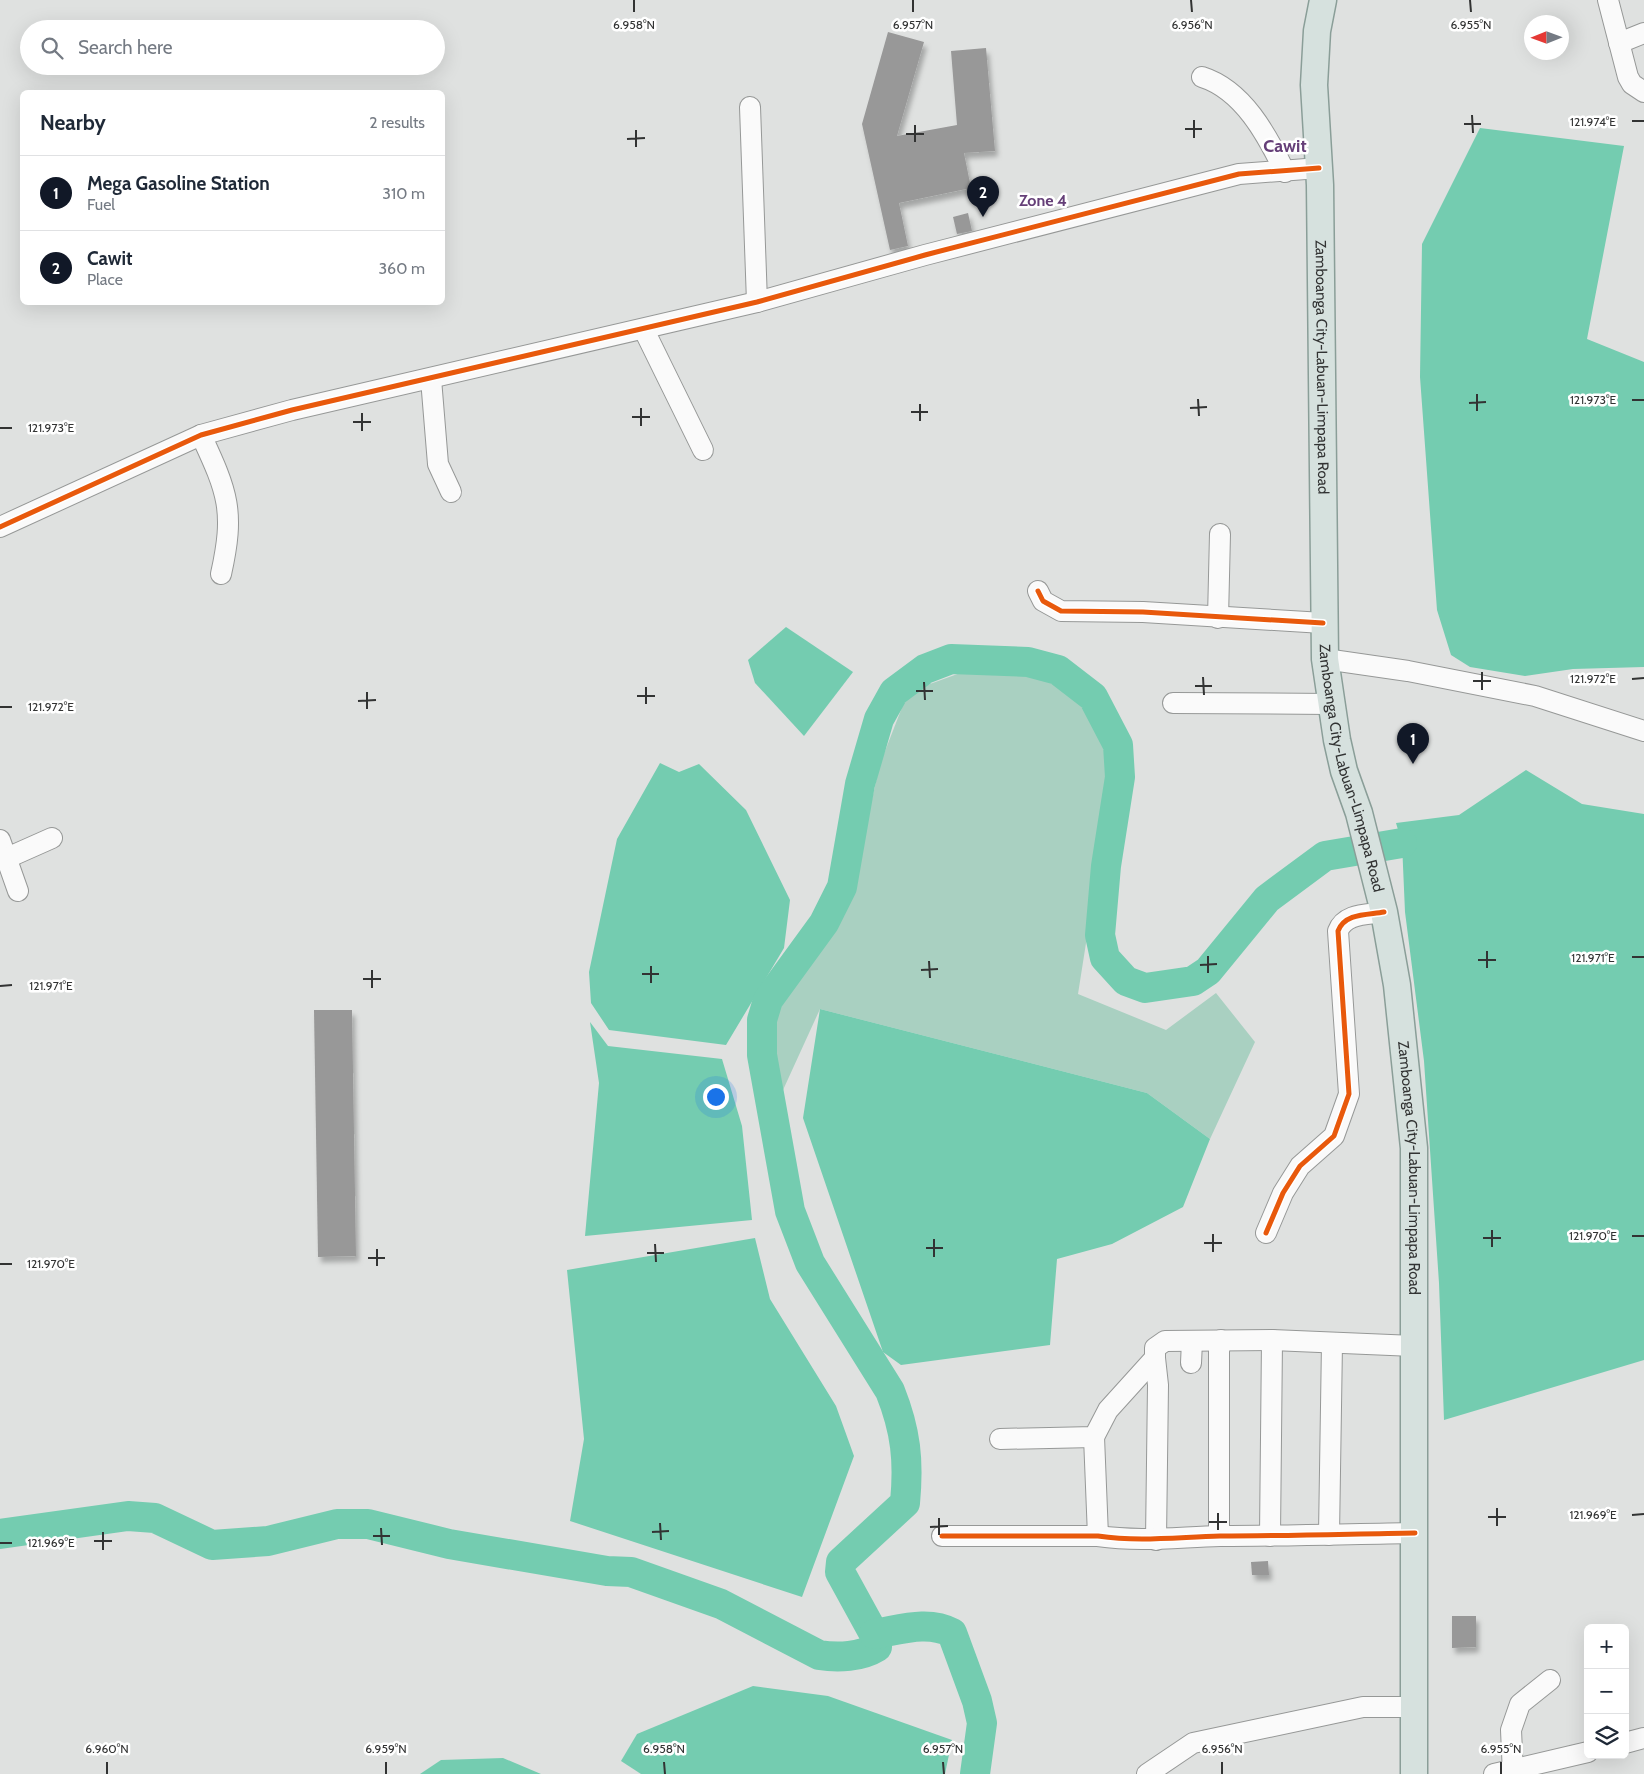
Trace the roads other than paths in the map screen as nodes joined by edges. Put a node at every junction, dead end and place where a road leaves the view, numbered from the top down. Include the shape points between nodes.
1 (1323, 0) edge
2 (1608, 0) edge
3 (1644, 33) edge
4 (1619, 43) junction
5 (1202, 77) dead end
6 (1644, 92) edge
7 (750, 107) dead end
8 (1319, 168) junction
9 (1285, 172) junction
10 (757, 302) junction
11 (644, 330) junction
12 (431, 379) junction
13 (201, 435) junction
14 (703, 450) dead end
15 (451, 492) dead end
16 (0, 526) edge
17 (1220, 534) dead end
18 (221, 574) dead end
19 (1038, 590) dead end
20 (1218, 618) junction
21 (1323, 623) junction
22 (1325, 659) junction
23 (1173, 703) dead end
24 (1332, 704) junction
25 (1644, 731) edge
26 (52, 838) dead end
27 (3, 849) edge
28 (18, 891) dead end
29 (1384, 912) junction
30 (1266, 1233) dead end
31 (1221, 1340) junction
32 (1272, 1340) junction
33 (1192, 1341) junction
34 (1332, 1343) junction
35 (1414, 1346) junction
36 (1155, 1358) junction
37 (1191, 1363) dead end
38 (1094, 1437) junction
39 (1000, 1439) dead end
40 (1414, 1533) junction
41 (1329, 1535) junction
42 (942, 1536) dead end
43 (1098, 1536) junction
44 (1219, 1536) junction
45 (1270, 1536) junction
46 (1156, 1540) junction
47 (1550, 1680) dead end
48 (1414, 1707) junction
49 (1644, 1738) edge
50 (1629, 1741) edge
51 (1584, 1753) edge
52 (1506, 1773) edge
53 (1147, 1774) edge
54 (1414, 1774) edge

1 - 8 main road, Zamboanga City-Labuan-Limpapa Road via 1317,30 1314,85
2 - 4 street
3 - 4 street
4 - 6 street via 1632,84
5 - 9 street via 1226,87 1238,100 1272,144
7 - 10 street
8 - 9 street
8 - 21 main road, Zamboanga City-Labuan-Limpapa Road
9 - 10 street via 1239,174
10 - 11 street
11 - 12 street
11 - 14 street
12 - 13 street via 292,410
12 - 15 street via 438,464
13 - 16 street
13 - 18 street via 222,478 230,514
17 - 20 street
19 - 20 street via 1043,601 1061,611 1143,612
20 - 21 street
21 - 22 main road, Zamboanga City-Labuan-Limpapa Road
22 - 24 main road, Zamboanga City-Labuan-Limpapa Road
22 - 25 street via 1535,696
23 - 24 street
24 - 29 main road, Zamboanga City-Labuan-Limpapa Road via 1344,771 1359,813
26 - 27 street
27 - 28 street
29 - 30 street via 1349,918 1338,930 1349,1094 1334,1136 1300,1166 1283,1193
29 - 35 main road, Zamboanga City-Labuan-Limpapa Road via 1397,985 1414,1148
31 - 32 street
31 - 33 street
31 - 44 street
32 - 34 street
32 - 45 street
33 - 36 street via 1165,1341 1155,1348
33 - 37 street
34 - 35 street
34 - 41 street
35 - 40 main road, Zamboanga City-Labuan-Limpapa Road
36 - 38 street via 1108,1410
36 - 46 street via 1158,1385
38 - 39 street
38 - 43 street
40 - 41 street
40 - 48 main road, Zamboanga City-Labuan-Limpapa Road
41 - 45 street
42 - 43 street
43 - 46 street
44 - 45 street
44 - 46 street
47 - 52 street via 1520,1704 1511,1730
48 - 53 street via 1363,1707 1193,1743
48 - 54 main road, Zamboanga City-Labuan-Limpapa Road
49 - 50 street
51 - 52 street

